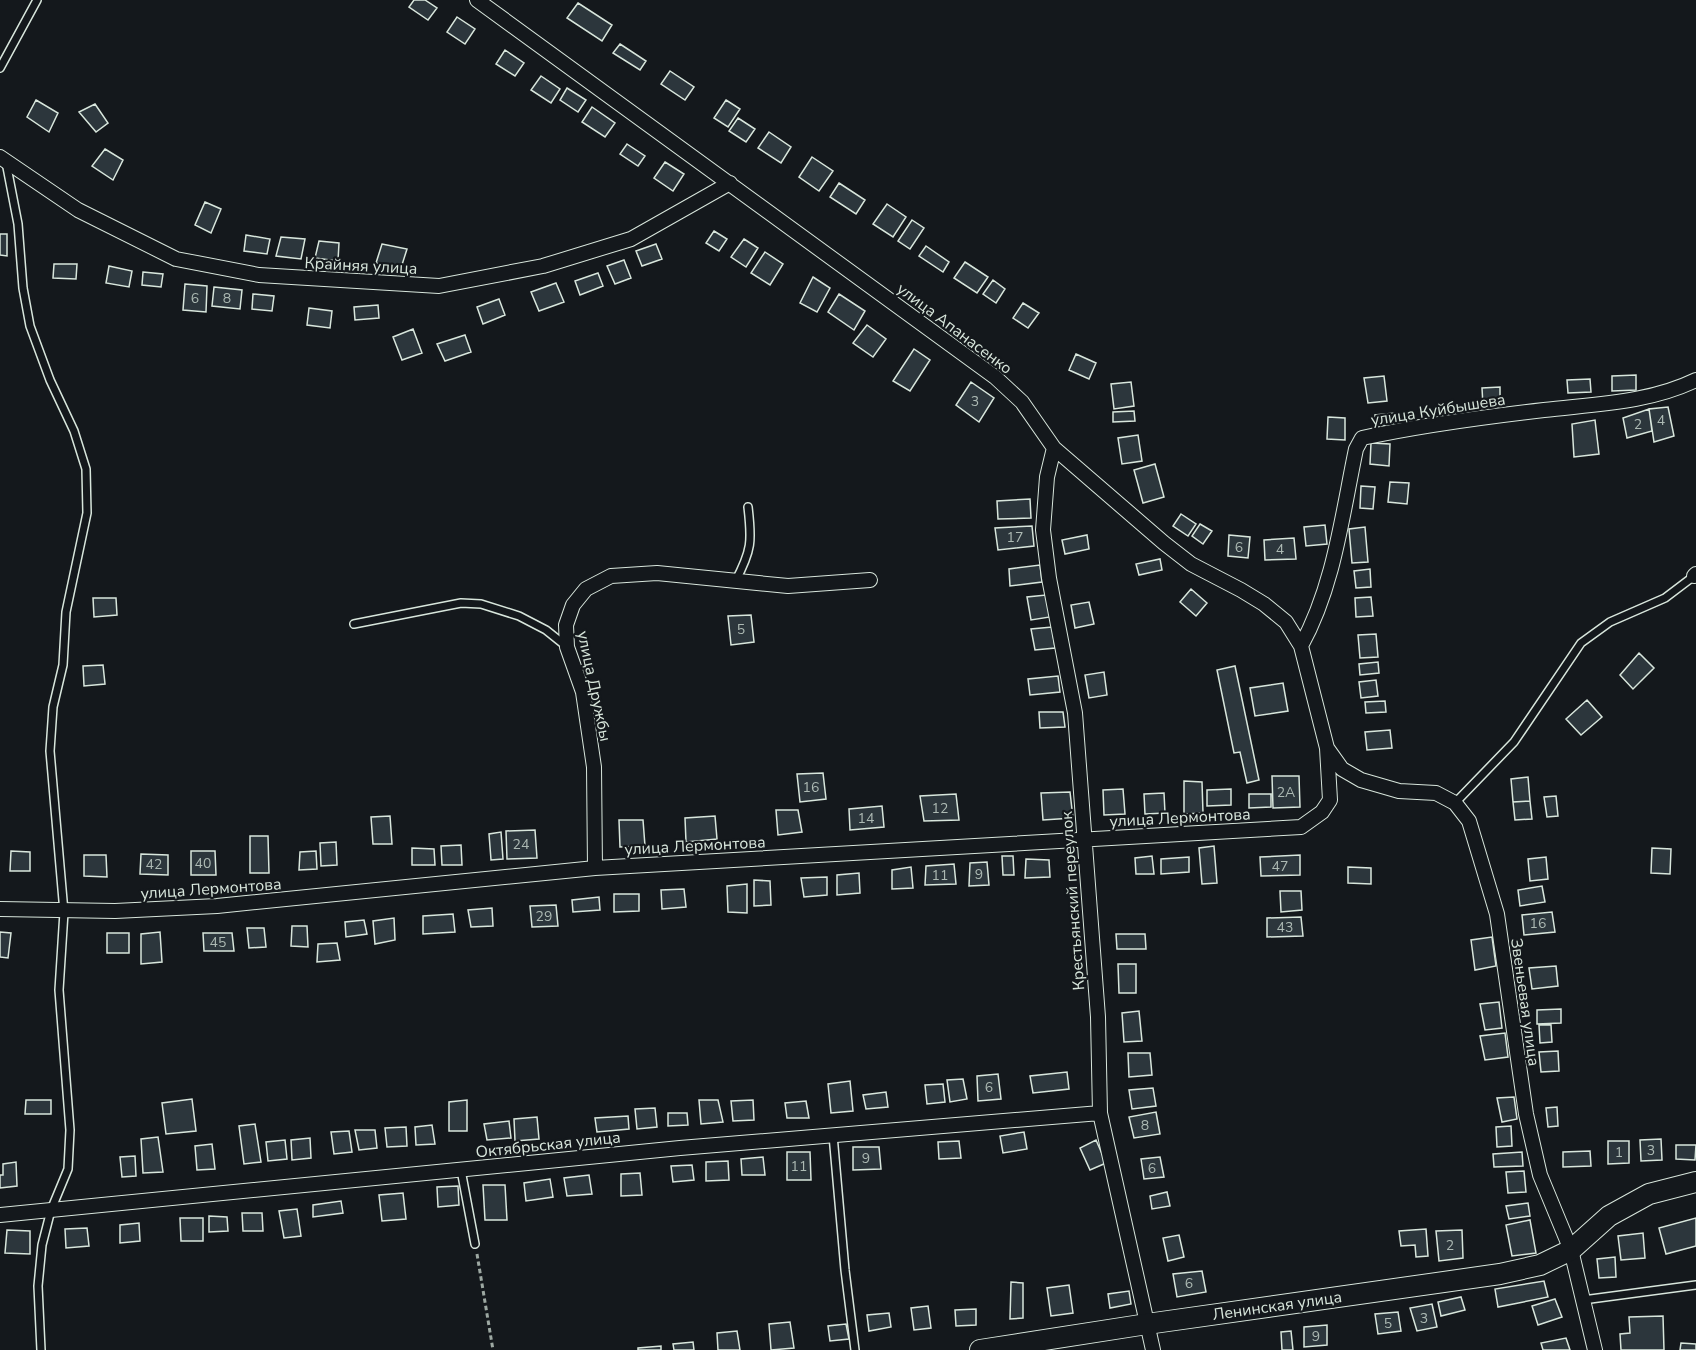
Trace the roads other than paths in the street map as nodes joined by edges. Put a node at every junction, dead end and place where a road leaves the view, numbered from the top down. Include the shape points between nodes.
1 (37, 0) edge
2 (477, 0) edge
3 (0, 68) edge
4 (2, 156) edge
5 (730, 183) junction
6 (1696, 380) edge
7 (1054, 448) junction
8 (747, 507) dead end
9 (1695, 575) edge
10 (870, 580) dead end
11 (735, 582) junction
12 (354, 624) dead end
13 (1301, 646) junction
14 (567, 647) junction
15 (1327, 748) junction
16 (1455, 803) junction
17 (1084, 838) junction
18 (595, 868) junction
19 (0, 909) edge
20 (64, 912) junction
21 (1100, 1113) junction
22 (832, 1135) junction
23 (461, 1170) junction
24 (1696, 1182) edge
25 (51, 1210) junction
26 (0, 1215) edge
27 (475, 1244) road end
28 (1571, 1250) junction
29 (1696, 1285) edge
30 (1583, 1300) junction
31 (1147, 1324) junction
32 (41, 1350) edge
33 (855, 1350) edge
34 (980, 1350) edge
35 (1153, 1350) edge
36 (1595, 1350) edge

1 - 3 lane
2 - 5 street, улица Апанасенко
4 - 5 street, Крайняя улица via 78,210 176,259 259,275 439,286 543,266 631,239
4 - 20 lane via 18,224 30,326 86,469 87,513 66,612 63,665 53,707 50,751
5 - 7 street, улица Апанасенко via 995,376 1022,402
6 - 13 street, улица Куйбышева via 1641,399 1504,415 1362,438 1356,449 1326,591
7 - 13 street, улица Апанасенко via 1191,564 1264,604 1286,622
7 - 17 street, Крестьянский переулок via 1047,477 1043,530 1075,713
8 - 11 lane via 752,537
9 - 16 lane via 1665,598 1610,622 1581,643 1514,742
10 - 11 street, улица Дружбы via 788,586
11 - 14 street, улица Дружбы via 657,573 611,576 586,589 573,605 566,626
12 - 14 lane via 461,603 481,604 519,616
13 - 15 street, улица Апанасенко
14 - 18 street, улица Дружбы via 583,692 594,767
15 - 16 street via 1342,769 1361,780 1399,791 1436,793
15 - 17 street, улица Лермонтова via 1330,800 1322,812 1301,827
16 - 28 street, Звеньевая улица via 1469,821 1497,914 1535,1155
17 - 18 street, улица Лермонтова
17 - 21 street, Крестьянский переулок via 1098,1017
18 - 20 street, улица Лермонтова via 217,906
19 - 20 street, улица Лермонтова
20 - 25 lane via 59,990 70,1130 68,1169
21 - 22 street, Октябрьская улица
21 - 31 street, Крестьянский переулок
22 - 23 street, Октябрьская улица
22 - 33 lane
23 - 25 street, Октябрьская улица
23 - 27 lane
24 - 28 street, Ленинская улица via 1648,1194 1610,1216
25 - 26 street, Октябрьская улица
25 - 32 lane via 38,1286
28 - 30 street, Звеньевая улица
28 - 31 street, Ленинская улица via 1540,1266 1500,1274
29 - 30 lane
30 - 36 street, Звеньевая улица
31 - 34 street, Ленинская улица
31 - 35 street, Крестьянский переулок

